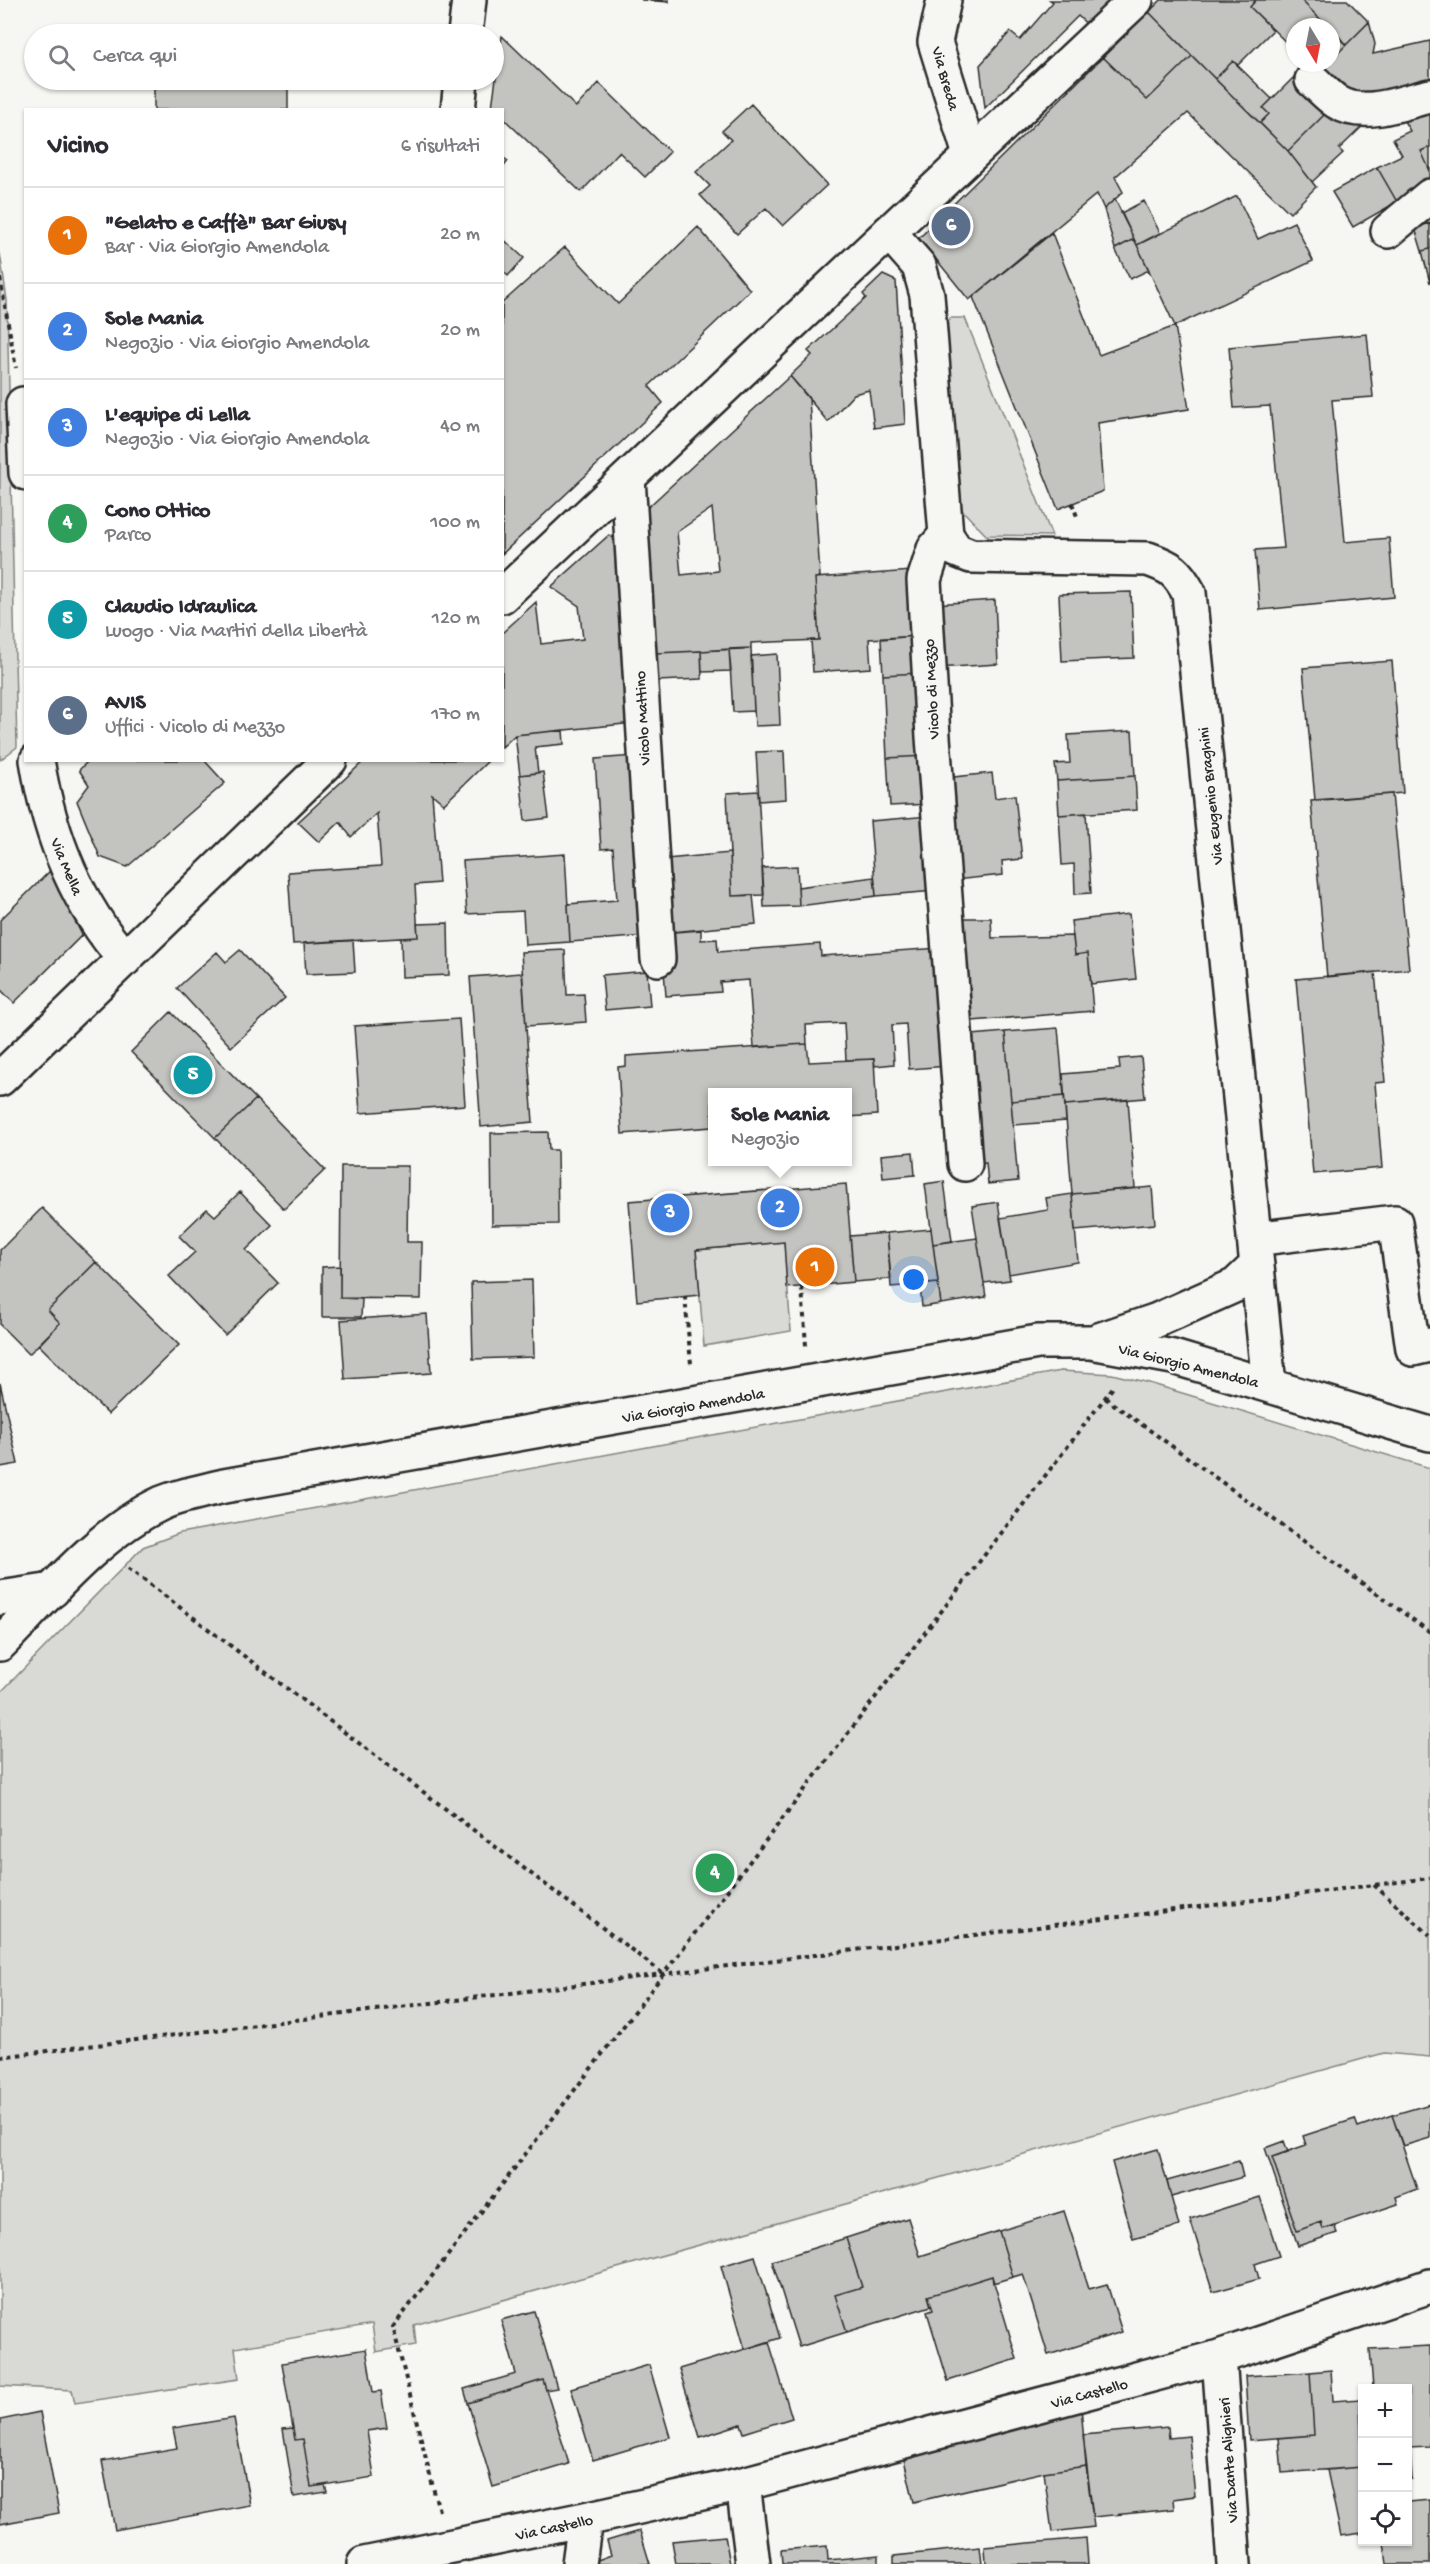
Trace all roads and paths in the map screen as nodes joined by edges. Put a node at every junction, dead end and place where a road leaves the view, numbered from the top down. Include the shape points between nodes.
1 (469, 0) edge
2 (944, 0) edge
3 (1136, 0) edge
4 (466, 24) edge
5 (1312, 80) dead end
6 (460, 90) edge
7 (1430, 96) edge
8 (458, 108) edge
9 (970, 155) junction
10 (1430, 196) edge
11 (1388, 231) dead end
12 (889, 232) junction
13 (0, 278) edge
14 (23, 404) joint
15 (24, 427) edge
16 (628, 478) junction
17 (946, 535) junction
18 (504, 594) edge
19 (37, 762) edge
20 (328, 762) edge
21 (125, 959) junction
22 (658, 959) dead end
23 (0, 1079) edge
24 (965, 1164) dead end
25 (1256, 1252) junction
26 (802, 1287) dead end
27 (685, 1296) dead end
28 (1091, 1342) junction
29 (1430, 1346) edge
30 (1142, 1350) junction
31 (809, 1383) junction
32 (1269, 1385) junction
33 (1105, 1398) junction
34 (694, 1404) junction
35 (1430, 1434) edge
36 (99, 1546) junction
37 (52, 1590) junction
38 (0, 1598) edge
39 (1430, 1632) edge
40 (0, 1644) edge
41 (1430, 1878) edge
42 (1374, 1885) junction
43 (1430, 1935) edge
44 (663, 1974) junction
45 (0, 2057) edge
46 (1430, 2286) edge
47 (1219, 2357) junction
48 (743, 2484) junction
49 (585, 2519) junction
50 (447, 2556) edge
51 (364, 2564) edge
52 (579, 2564) edge
53 (753, 2564) edge
54 (1234, 2564) edge

1 - 4 street
2 - 9 street, Via Breda via 935,42
3 - 9 street
5 - 7 street via 1336,101 1357,108 1382,107
6 - 8 street
9 - 12 street
10 - 11 street
12 - 16 street
12 - 17 street via 919,266 927,296
13 - 14 path
14 - 15 street
16 - 18 street
16 - 22 street, Vicolo Mattino
17 - 24 street, Vicolo di Mezzo via 934,549 924,580
17 - 25 street, Via Eugenio Braghini via 956,550 971,556 1148,559 1179,575 1189,593
19 - 21 street, Via Mella via 43,796 73,883 100,931
20 - 21 street
21 - 23 street
25 - 28 street via 1236,1285 1155,1321
25 - 29 street via 1395,1222 1413,1349
25 - 32 street, Via Eugenio Braghini
26 - 31 path
27 - 34 path
28 - 30 street, Via Giorgio Amendola
28 - 31 street, Via Giorgio Amendola via 1038,1342
30 - 32 street, Via Giorgio Amendola
30 - 33 path
31 - 34 street, Via Giorgio Amendola
32 - 35 street, Via Giorgio Amendola
33 - 39 path
33 - 44 path
34 - 36 street, Via Giorgio Amendola via 224,1486 163,1503
36 - 37 street, Via Giorgio Amendola
36 - 44 path
37 - 38 street
37 - 40 street, Via Giorgio Amendola
41 - 42 path
42 - 43 path
42 - 44 path
44 - 45 path
44 - 50 path via 393,2327
46 - 47 street, Via Castello
47 - 48 street, Via Castello
47 - 54 street, Via Dante Alighieri
48 - 49 street, Via Castello
48 - 53 street
49 - 50 street, Via Castello
49 - 52 street
50 - 51 street, Via Castello

